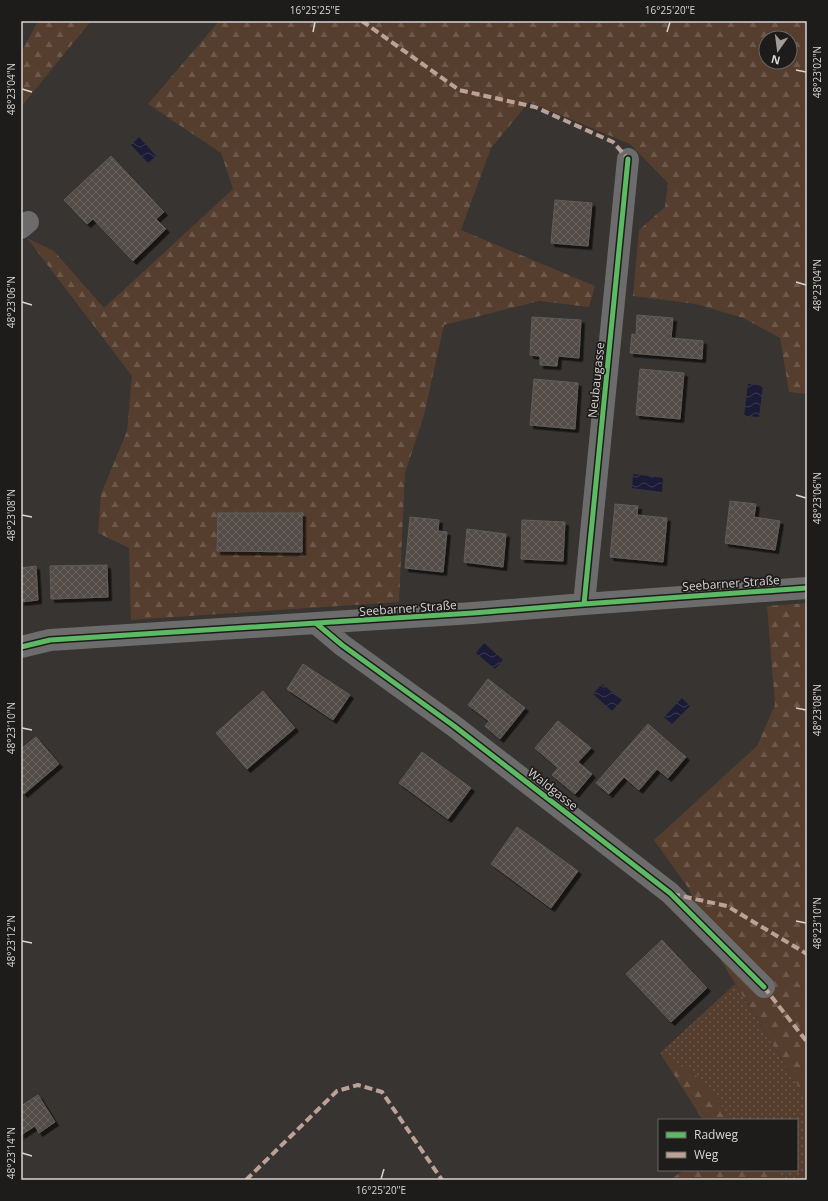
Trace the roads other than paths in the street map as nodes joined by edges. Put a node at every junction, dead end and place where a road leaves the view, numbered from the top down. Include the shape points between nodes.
1 (628, 159) dead end
2 (802, 588) edge
3 (584, 604) junction
4 (317, 624) junction
5 (21, 647) edge
6 (764, 987) dead end

1 - 3 street, Neubaugasse
2 - 3 street, Seebarner Straße
3 - 4 street, Seebarner Straße
4 - 5 street, Seebarner Straße via 50,640
4 - 6 street, Waldgasse via 670,893

